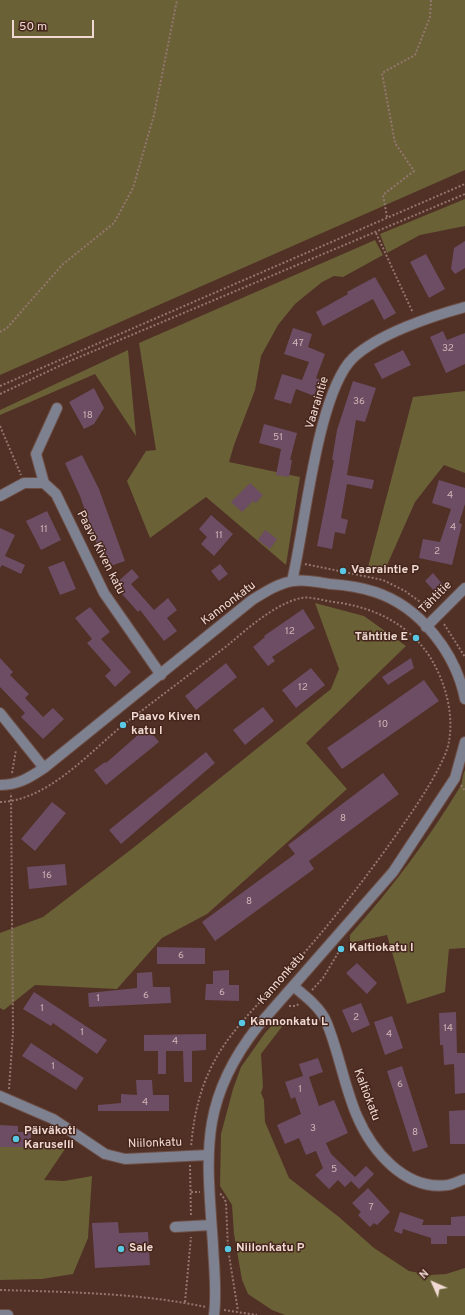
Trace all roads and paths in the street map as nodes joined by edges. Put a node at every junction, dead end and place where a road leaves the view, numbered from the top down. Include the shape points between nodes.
1 (177, 0) edge
2 (431, 0) edge
3 (465, 184) edge
4 (465, 194) edge
5 (387, 217) junction
6 (376, 232) junction
7 (465, 307) edge
8 (418, 322) junction
9 (0, 332) edge
10 (0, 386) edge
11 (0, 394) edge
12 (57, 408) dead end
13 (0, 426) edge
14 (24, 483) junction
15 (44, 483) junction
16 (0, 496) edge
17 (292, 581) junction
18 (465, 588) edge
19 (426, 627) junction
20 (161, 675) junction
21 (465, 699) edge
22 (0, 713) edge
23 (20, 739) junction
24 (465, 742) edge
25 (44, 768) junction
26 (0, 785) edge
27 (11, 785) junction
28 (0, 802) edge
29 (10, 802) junction
30 (342, 944) dead end
31 (293, 986) junction
32 (306, 997) junction
33 (3, 1097) edge
34 (208, 1155) junction
35 (190, 1156) junction
36 (465, 1179) edge
37 (191, 1192) junction
38 (209, 1192) junction
39 (211, 1225) junction
40 (192, 1226) junction
41 (175, 1227) dead end
42 (0, 1290) edge
43 (185, 1302) junction
44 (238, 1311) junction
45 (214, 1312) edge
46 (0, 1315) edge
47 (8, 1315) edge
48 (257, 1315) edge

1 - 9 path via 154,115 133,188 121,212 114,223 62,265 7,328
2 - 5 path via 430,17 414,55 382,73 395,143 414,171 383,195
3 - 5 path
4 - 6 path
5 - 10 path
6 - 8 path
6 - 11 path via 70,361
7 - 8 street, Vaaraintie
8 - 17 street, Vaaraintie via 376,341 353,358 339,376 318,447
12 - 15 street via 36,454
13 - 14 path
14 - 15 street
14 - 16 street
15 - 20 street, Paavo Kiven katu via 56,494 104,593
17 - 19 street, Kannonkatu via 352,586 376,592 397,603
17 - 20 street, Kannonkatu via 272,588 252,600
18 - 19 street, Tähtitie
19 - 21 street, Kannonkatu via 452,660
20 - 25 street, Kannonkatu
22 - 23 street
23 - 25 street
23 - 27 path via 15,753
24 - 31 street, Kannonkatu via 455,778 393,872
25 - 27 street, Kannonkatu via 24,781
26 - 27 street, Kannonkatu
27 - 29 path
28 - 29 path
29 - 33 path via 13,1032 10,1082
29 - 35 path via 24,798 55,782 269,612 302,598 348,604 380,613 416,638 439,671 449,704 449,742 429,785 386,852 355,893 219,1053 203,1084 196,1106
30 - 32 path via 323,978
31 - 32 street, Kaltiokatu
31 - 34 street, Kannonkatu via 243,1045 230,1067 213,1114
32 - 36 street, Kaltiokatu via 326,1020 357,1117 378,1153 397,1170 420,1183 447,1185
33 - 35 street, Niilonkatu via 53,1119 105,1154 125,1159
34 - 35 street, Niilonkatu
34 - 38 street, Kannonkatu
35 - 37 path
37 - 38 path
37 - 40 path
38 - 39 street, Kannonkatu
38 - 44 path via 222,1194 226,1202 228,1249
39 - 40 street
39 - 45 street, Kannonkatu
40 - 41 street
40 - 43 path
42 - 43 path via 110,1295
43 - 45 path
44 - 45 path
44 - 48 path
46 - 47 street

